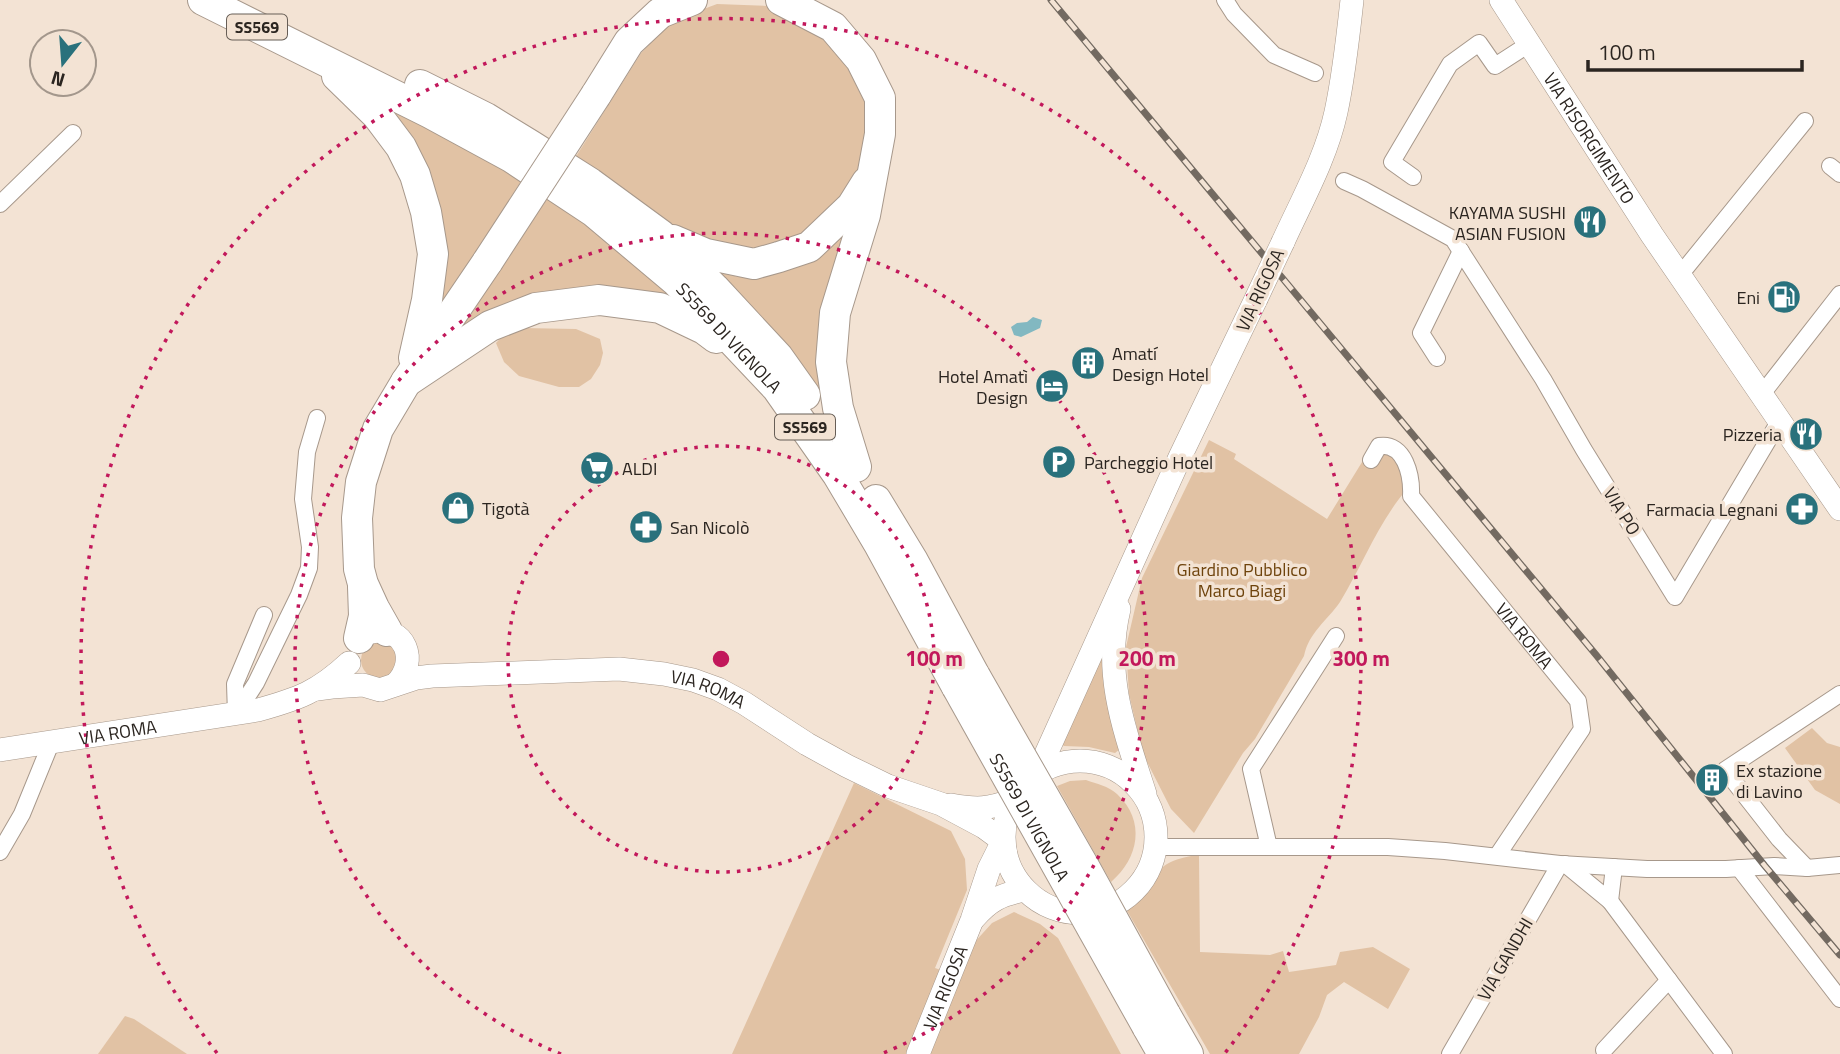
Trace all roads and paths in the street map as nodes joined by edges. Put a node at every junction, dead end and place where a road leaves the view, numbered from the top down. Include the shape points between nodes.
1 (203, 0) edge
2 (249, 0) edge
3 (692, 0) edge
4 (781, 0) edge
5 (1225, 0) edge
6 (1352, 0) edge
7 (1502, 0) edge
8 (1529, 44) junction
9 (312, 54) junction
10 (1315, 73) dead end
11 (1805, 121) dead end
12 (73, 132) dead end
13 (873, 173) junction
14 (1413, 177) dead end
15 (1344, 181) dead end
16 (0, 204) edge
17 (660, 235) junction
18 (1461, 251) junction
19 (1680, 275) junction
20 (1840, 294) edge
21 (1437, 358) dead end
22 (406, 382) junction
23 (777, 388) junction
24 (1762, 394) junction
25 (317, 418) dead end
26 (1780, 420) junction
27 (1371, 460) dead end
28 (856, 467) junction
29 (1840, 509) edge
30 (1129, 569) junction
31 (264, 615) dead end
32 (1336, 636) dead end
33 (375, 646) junction
34 (449, 675) junction
35 (966, 682) junction
36 (396, 684) junction
37 (363, 685) junction
38 (317, 690) junction
39 (1840, 694) edge
40 (236, 714) junction
41 (51, 743) junction
42 (0, 750) edge
43 (1037, 774) junction
44 (1013, 800) junction
45 (1147, 801) junction
46 (941, 804) junction
47 (1779, 839) junction
48 (1003, 841) junction
49 (1155, 847) junction
50 (1269, 847) junction
51 (0, 852) edge
52 (1497, 856) junction
53 (1563, 864) junction
54 (1840, 865) edge
55 (1774, 866) junction
56 (1614, 867) junction
57 (1739, 868) junction
58 (1807, 868) junction
59 (1024, 890) junction
60 (1610, 901) junction
61 (972, 920) junction
62 (1669, 980) junction
63 (1840, 999) edge
64 (1156, 1020) junction
65 (1604, 1050) dead end
66 (918, 1054) edge
67 (1163, 1054) edge
68 (1188, 1054) edge
69 (1450, 1054) edge
70 (1724, 1054) edge

1 - 9 highway, SS569 DI VIGNOLA / SS569
2 - 17 highway, SS569 DI VIGNOLA / SS569 via 486,118 590,183
3 - 22 highway, bridge via 660,13 629,42
4 - 13 highway via 833,27 860,60 880,98
5 - 10 street via 1274,55
6 - 30 main road, VIA RIGOSA, bridge via 1336,114 1321,159
7 - 8 main road, VIA RISORGIMENTO
8 - 14 street via 1495,65 1479,43 1450,64 1392,162
8 - 19 main road, VIA RISORGIMENTO
9 - 22 highway via 377,115 401,147 426,212 433,254 421,333
9 - 23 highway, SS569 DI VIGNOLA / SS569 via 499,151 594,212 676,281
11 - 19 street
12 - 16 street
13 - 17 highway via 852,206 809,247 779,257 754,264 706,254
13 - 28 highway via 835,313 831,362 838,408
15 - 18 street, VIA PO via 1453,239
17 - 28 highway, SS569 DI VIGNOLA / SS569 via 778,357
18 - 21 street via 1421,333
18 - 26 street, VIA PO via 1675,597
19 - 24 main road, VIA RISORGIMENTO
20 - 24 street
22 - 23 highway via 490,326 536,308 599,300 660,308 704,329
22 - 33 highway via 378,429 361,482 359,569 364,616
23 - 35 highway, SS569 DI VIGNOLA / SS569 via 838,475
24 - 26 main road, VIA RISORGIMENTO
25 - 40 street via 307,452 303,499 309,568 256,683
26 - 29 main road, VIA RISORGIMENTO
27 - 52 street, VIA ROMA via 1379,446 1392,447 1398,453 1409,471 1411,496 1578,701 1582,729
28 - 35 highway, SS569 DI VIGNOLA / SS569 via 913,561
30 - 43 main road, VIA RIGOSA
30 - 45 main road, VIA RIGOSA via 1115,628 1114,678
31 - 40 street via 235,684
32 - 50 street via 1251,769
33 - 34 main road
33 - 36 main road via 409,660
33 - 37 main road via 351,672
33 - 38 main road, VIA ROMA
34 - 36 main road, VIA ROMA
34 - 46 main road, VIA ROMA via 619,669 693,680 744,703 847,766
35 - 64 highway, SS569 DI VIGNOLA / SS569, bridge via 1086,870
36 - 37 main road, VIA ROMA via 380,690
37 - 38 main road, VIA ROMA
38 - 40 main road, VIA ROMA
39 - 47 street via 1725,770
40 - 41 main road, VIA ROMA
41 - 42 main road, VIA ROMA
41 - 51 street via 22,814
43 - 44 main road
43 - 45 main road via 1051,766 1088,761 1116,770
44 - 46 main road, VIA ROMA via 973,809
44 - 48 main road
45 - 49 main road via 1155,824
46 - 48 main road, VIA ROMA
47 - 55 street via 1780,856
47 - 58 street
48 - 59 main road via 1008,863
48 - 61 main road, VIA RIGOSA
49 - 50 street
49 - 59 main road via 1141,882 1121,902 1106,909 1060,911
50 - 52 street via 1388,847
52 - 53 street
53 - 56 street
53 - 60 street
53 - 69 street, VIA GANDHI
54 - 58 street
55 - 57 street
55 - 58 street
56 - 57 street
56 - 60 street
57 - 63 street
59 - 61 main road, VIA RIGOSA via 998,897
60 - 62 street
61 - 66 main road, VIA RIGOSA
62 - 65 street
62 - 70 street
64 - 67 highway, SS569 DI VIGNOLA / SS569
64 - 68 highway, SS569 DI VIGNOLA / SS569

